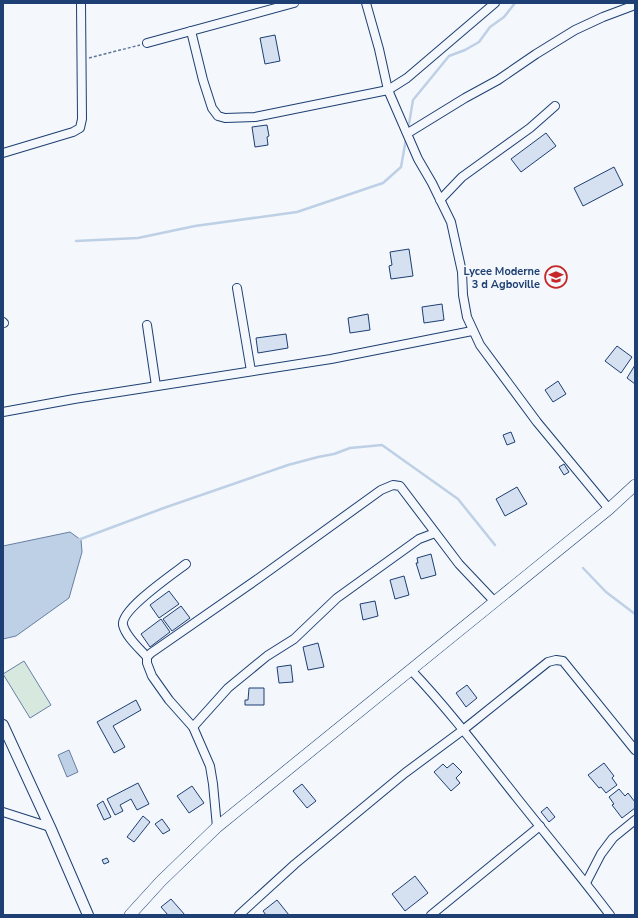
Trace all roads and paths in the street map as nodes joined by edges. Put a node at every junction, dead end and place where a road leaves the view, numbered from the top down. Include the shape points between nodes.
1 (81, 3) edge
2 (294, 3) edge
3 (366, 3) edge
4 (495, 3) edge
5 (635, 6) edge
6 (191, 31) junction
7 (147, 43) joint
8 (82, 60) junction
9 (388, 90) junction
10 (555, 106) dead end
11 (408, 133) junction
12 (3, 153) edge
13 (440, 200) junction
14 (238, 288) dead end
15 (147, 325) dead end
16 (472, 331) junction
17 (251, 371) junction
18 (156, 386) junction
19 (3, 412) edge
20 (635, 485) edge
21 (609, 509) junction
22 (435, 533) junction
23 (186, 564) dead end
24 (494, 601) junction
25 (147, 657) junction
26 (411, 670) junction
27 (3, 725) edge
28 (193, 727) junction
29 (463, 730) junction
30 (635, 750) edge
31 (3, 812) edge
32 (635, 820) edge
33 (540, 826) junction
34 (50, 827) junction
35 (217, 827) junction
36 (586, 883) junction
37 (88, 915) edge
38 (130, 915) edge
39 (239, 915) edge
40 (431, 915) edge
41 (610, 915) edge

1 - 8 street
2 - 6 street
3 - 9 street
4 - 9 street via 407,78
5 - 11 street via 603,16 575,30 498,80
6 - 7 street
6 - 9 street via 203,80 212,108 218,116 255,117
7 - 8 path
8 - 12 street via 80,128
9 - 11 street
10 - 13 street via 530,128 462,177
11 - 13 street via 418,159
13 - 16 street via 451,222 458,250 463,295
14 - 17 street
15 - 18 street
16 - 17 street via 331,359
16 - 21 street via 537,422
17 - 18 street
18 - 19 street
20 - 21 main road
21 - 24 main road
22 - 24 street via 459,564
22 - 25 street via 400,486 393,485 381,490
22 - 28 street via 419,539 337,598 294,639 228,688
23 - 25 street via 136,603 123,622 123,627 131,640
24 - 26 main road
25 - 28 street via 152,676
26 - 29 street
26 - 35 main road
27 - 34 street
28 - 35 street via 210,766
29 - 30 street via 548,662 556,660 563,661 570,668
29 - 33 street
29 - 39 street via 404,773 295,864
31 - 34 street
32 - 36 street via 613,838 601,854
33 - 36 street
33 - 40 street
34 - 37 street
35 - 38 main road
36 - 41 street

